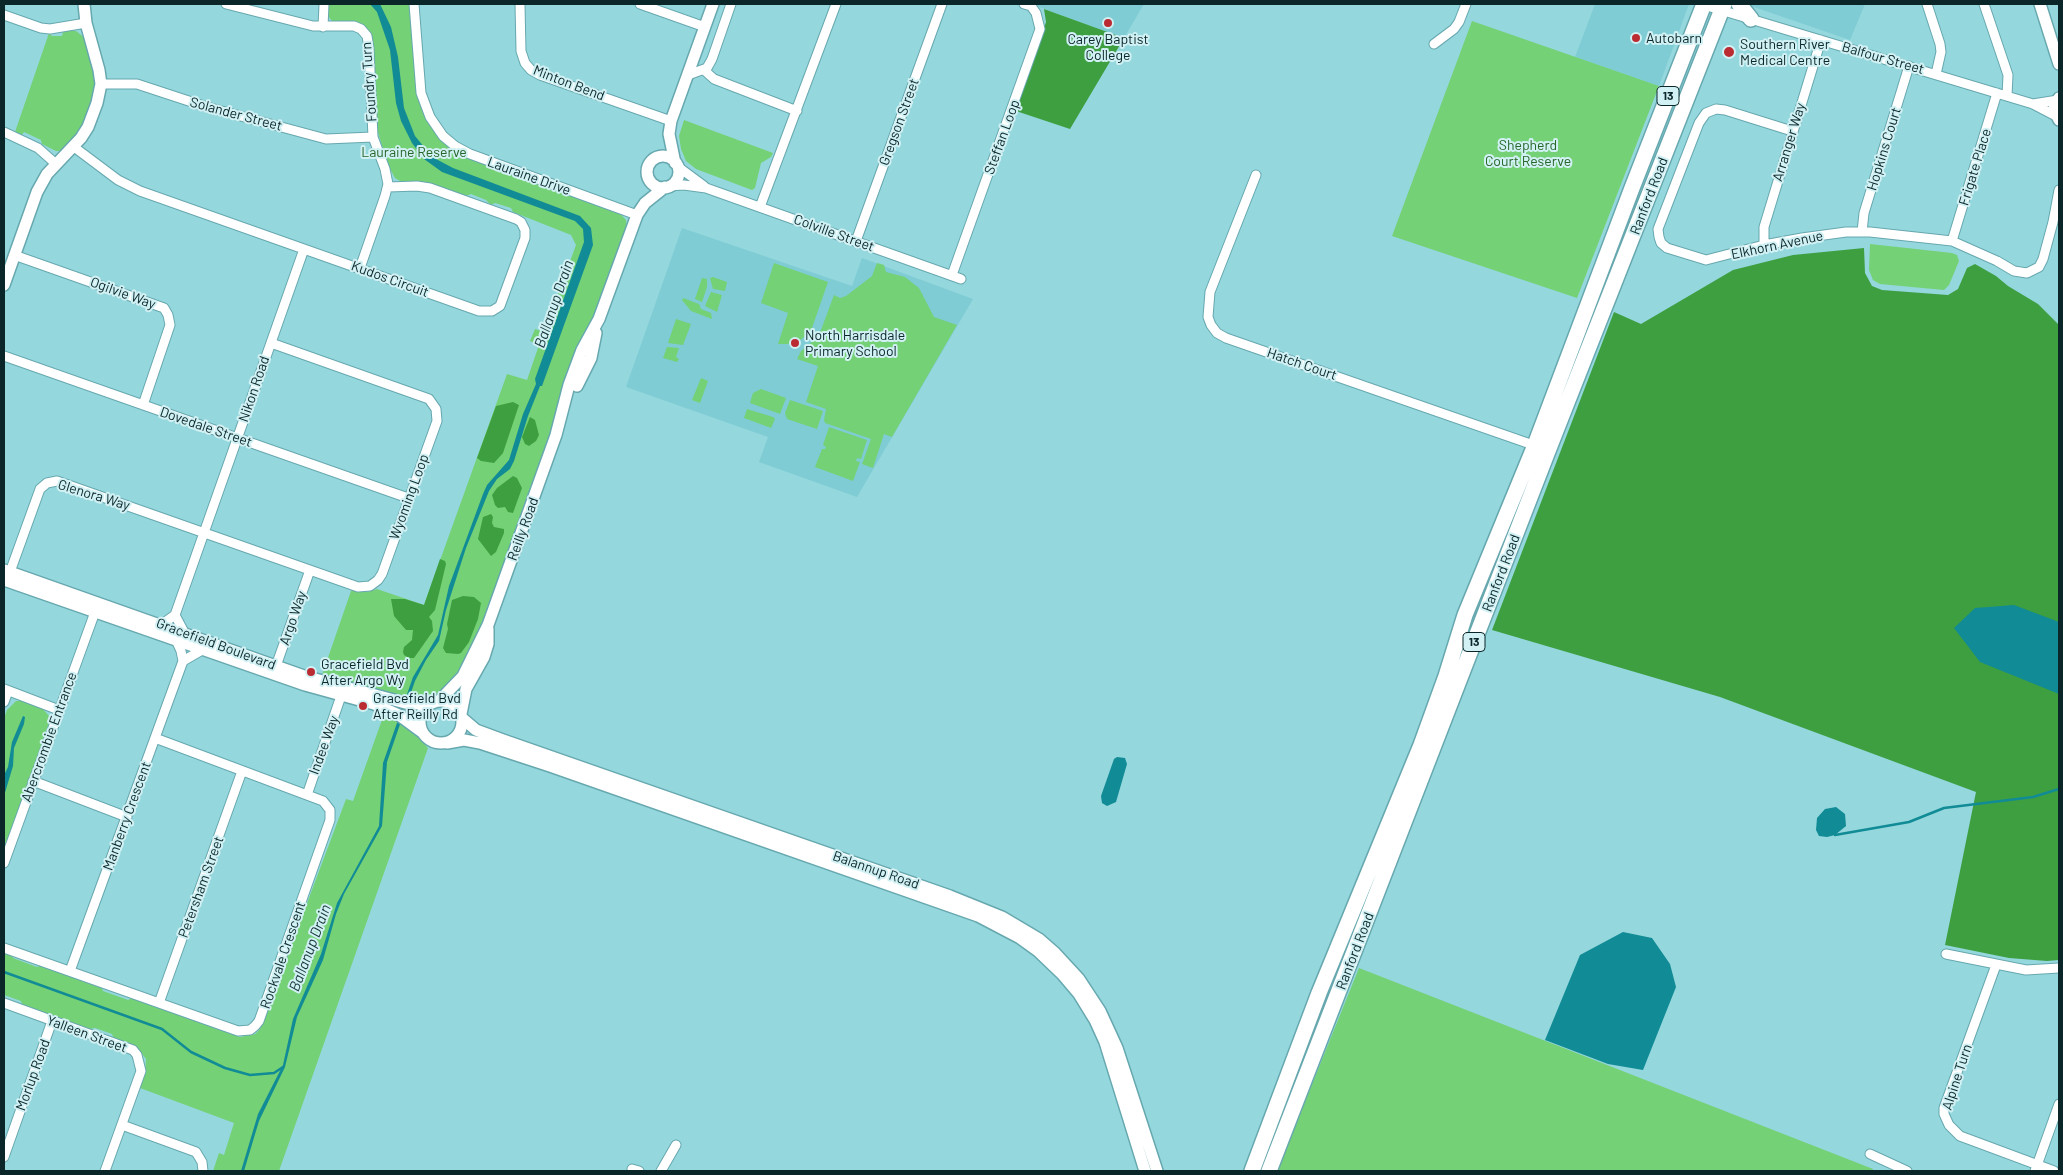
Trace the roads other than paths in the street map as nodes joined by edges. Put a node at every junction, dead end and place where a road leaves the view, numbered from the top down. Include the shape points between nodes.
1 (84, 4) edge
2 (226, 4) edge
3 (324, 4) edge
4 (414, 4) edge
5 (520, 4) edge
6 (640, 4) edge
7 (713, 4) edge
8 (731, 4) edge
9 (836, 4) edge
10 (942, 4) edge
11 (1024, 4) edge
12 (1466, 4) edge
13 (1704, 4) edge
14 (1739, 4) edge
15 (1927, 4) edge
16 (1984, 4) edge
17 (2040, 4) edge
18 (2046, 4) edge
19 (1723, 7) edge
20 (4, 15) edge
21 (1751, 19) junction
22 (86, 23) junction
23 (324, 27) junction
24 (705, 27) junction
25 (1821, 40) junction
26 (1434, 44) dead end
27 (2058, 47) edge
28 (2059, 64) edge
29 (1909, 66) junction
30 (704, 70) junction
31 (1936, 74) junction
32 (688, 75) junction
33 (100, 84) junction
34 (1997, 93) junction
35 (2007, 96) junction
36 (2058, 99) edge
37 (2033, 104) junction
38 (797, 111) junction
39 (2058, 118) edge
40 (671, 121) junction
41 (1792, 131) junction
42 (4, 132) edge
43 (669, 134) junction
44 (373, 138) junction
45 (74, 147) junction
46 (654, 159) junction
47 (56, 164) junction
48 (676, 164) junction
49 (1256, 175) dead end
50 (648, 177) junction
51 (388, 187) junction
52 (666, 187) junction
53 (706, 188) junction
54 (2059, 190) edge
55 (644, 203) junction
56 (760, 207) junction
57 (636, 215) junction
58 (1862, 232) junction
59 (856, 241) junction
60 (1952, 241) junction
61 (1764, 245) junction
62 (304, 249) junction
63 (14, 255) junction
64 (360, 268) junction
65 (957, 277) joint
66 (4, 285) edge
67 (271, 343) junction
68 (4, 356) edge
69 (143, 405) junction
70 (238, 438) junction
71 (1542, 448) junction
72 (408, 498) junction
73 (205, 532) junction
74 (310, 570) junction
75 (6, 574) edge
76 (95, 612) junction
77 (175, 614) junction
78 (161, 625) junction
79 (488, 625) junction
80 (180, 636) junction
81 (202, 650) junction
82 (183, 661) junction
83 (276, 666) junction
84 (6, 690) edge
85 (341, 696) junction
86 (4, 702) edge
87 (436, 702) junction
88 (59, 710) junction
89 (461, 716) junction
90 (422, 732) junction
91 (155, 738) junction
92 (447, 743) junction
93 (242, 771) junction
94 (33, 781) junction
95 (307, 795) junction
96 (127, 817) junction
97 (4, 863) edge
98 (930, 894) junction
99 (4, 948) edge
100 (1946, 954) dead end
101 (1996, 965) junction
102 (2059, 968) edge
103 (70, 972) junction
104 (4, 1003) edge
105 (159, 1003) junction
106 (52, 1021) junction
107 (2059, 1104) edge
108 (122, 1125) junction
109 (676, 1145) dead end
110 (1870, 1154) dead end
111 (4, 1157) edge
112 (1890, 1167) edge
113 (2036, 1168) edge
114 (105, 1171) edge
115 (203, 1171) edge
116 (661, 1171) edge
117 (1145, 1171) edge
118 (1157, 1171) edge
119 (1252, 1171) edge
120 (1269, 1171) edge
121 (1907, 1171) edge
122 (2054, 1171) edge

1 - 22 street
2 - 23 street, Foundry Turn
3 - 23 street
4 - 57 street, Lauraine Drive via 419,87 427,112 444,136 470,154
5 - 40 street, Minton Bend via 521,51 531,70
6 - 24 street
7 - 24 street
8 - 30 street via 712,59
9 - 38 street
10 - 59 street, Gregson Street
11 - 65 street, Steffan Loop via 1031,6 1036,13 1040,29
12 - 26 street via 1454,29
13 - 19 street, Balfour Street
13 - 71 main road, Ranford Road / 13 via 1632,188
14 - 21 main road
15 - 31 street via 1940,44
16 - 35 street via 2008,75
17 - 27 street
18 - 27 street
19 - 21 street, Balfour Street
19 - 71 main road, Ranford Road / 13
20 - 22 street via 50,29
21 - 25 street, Balfour Street
22 - 33 street
23 - 44 street, Foundry Turn via 354,26 366,36
24 - 32 street
25 - 29 street, Balfour Street
25 - 41 street, Arranger Way
27 - 28 street
29 - 31 street, Balfour Street
29 - 58 street, Hopkins Court via 1864,213
30 - 32 street
30 - 38 street via 714,79
31 - 34 street, Balfour Street
32 - 40 street
33 - 44 street, Solander Street via 137,84 207,107 326,139
33 - 45 street via 93,115
34 - 35 street, Balfour Street
34 - 60 street, Frigate Place
35 - 37 street, Balfour Street
36 - 37 street, Balfour Street
36 - 39 street, Balfour Street via 2054,107
37 - 39 street, Balfour Street
38 - 56 street
40 - 43 street
41 - 61 street, Arranger Way via 1764,227
41 - 61 street, Elkhorn Avenue via 1725,110 1706,113 1699,122 1658,229 1658,237 1667,248 1706,260
42 - 47 street via 38,148
43 - 46 street
43 - 48 street
44 - 51 street, Foundry Turn
45 - 47 street
45 - 62 street, Kudos Circuit via 126,185
46 - 48 street via 665,156
46 - 50 street via 648,166
47 - 63 street via 37,192
48 - 52 street via 676,180
48 - 53 street, Colville Street
49 - 71 street, Hatch Court via 1210,292 1208,317 1217,333
50 - 52 street via 653,184
50 - 55 street, Reilly Road
51 - 64 street
51 - 64 street, Kudos Circuit via 430,188 516,219 524,226 525,238 500,306 492,312 479,311
52 - 53 street, Colville Street
52 - 55 street, Reilly Road
53 - 56 street, Colville Street
54 - 60 street, Elkhorn Avenue via 2043,259 2034,271 2014,271
55 - 57 street, Reilly Road
56 - 59 street, Colville Street
57 - 79 street, Reilly Road via 598,319 590,358 557,432
58 - 60 street, Elkhorn Avenue
58 - 61 street, Elkhorn Avenue via 1818,235
59 - 65 street, Colville Street
62 - 64 street, Kudos Circuit
62 - 67 street, Nikon Road
63 - 66 street
63 - 69 street, Ogilvie Way via 164,308 170,325
67 - 70 street, Nikon Road
67 - 72 street, Wyoming Loop via 429,399 434,404 437,421
68 - 69 street, Dovedale Street
69 - 70 street, Dovedale Street
70 - 72 street, Dovedale Street
70 - 73 street, Nikon Road
71 - 119 main road, Ranford Road / 13 via 1465,615 1421,745 1319,993
71 - 120 main road, Ranford Road / 13
72 - 74 street, Wyoming Loop via 382,574 375,583 358,587
73 - 74 street, Wyoming Loop
73 - 75 street, Glenora Way via 59,482 50,482 42,486 35,500
73 - 77 street, Nikon Road
74 - 83 street, Argo Way
75 - 76 street, Gracefield Boulevard
75 - 78 street, Gracefield Boulevard
76 - 80 street, Gracefield Boulevard
76 - 88 street, Abercrombie Entrance
77 - 78 street
77 - 80 street
78 - 80 street, Gracefield Boulevard
79 - 87 street, Reilly Road via 463,676
79 - 89 street, Reilly Road via 488,644 466,689
80 - 81 street, Gracefield Boulevard
80 - 82 street
80 - 83 street, Gracefield Boulevard
81 - 82 street
81 - 85 street, Gracefield Boulevard
82 - 91 street, Manberry Crescent
83 - 87 street, Gracefield Boulevard via 408,704
84 - 86 street
84 - 88 street
85 - 90 street, Gracefield Boulevard via 394,712
85 - 95 street, Indee Way
87 - 89 street via 451,704
87 - 90 street via 421,715
88 - 94 street, Abercrombie Entrance
89 - 92 street via 461,731
89 - 98 street, Balannup Road via 476,730
90 - 92 street via 433,742
91 - 93 street, Rockvale Crescent
91 - 96 street, Manberry Crescent
92 - 98 street, Balannup Road via 470,741 508,752
93 - 95 street, Rockvale Crescent
93 - 105 street, Petersham Street
94 - 96 street
94 - 97 street, Abercrombie Entrance
95 - 105 street, Rockvale Crescent via 325,802 331,817 259,1020 250,1030 238,1031
96 - 103 street, Manberry Crescent
98 - 117 street, Balannup Road via 1008,930 1038,951 1068,981 1087,1006 1105,1042
98 - 118 street, Balannup Road via 1002,917 1039,939 1078,980 1100,1010 1112,1036
99 - 103 street, Rockvale Crescent
100 - 101 street
101 - 102 street via 2026,970
101 - 113 street, Alpine Turn via 1944,1114 1960,1136
103 - 105 street, Rockvale Crescent
104 - 106 street, Yalleen Street
106 - 108 street, Yalleen Street via 133,1050 137,1055 141,1071
106 - 111 street, Morlup Road
107 - 113 street
108 - 114 street, Yalleen Street
108 - 115 street via 196,1152
109 - 116 street
110 - 112 street
112 - 121 street
113 - 122 street

